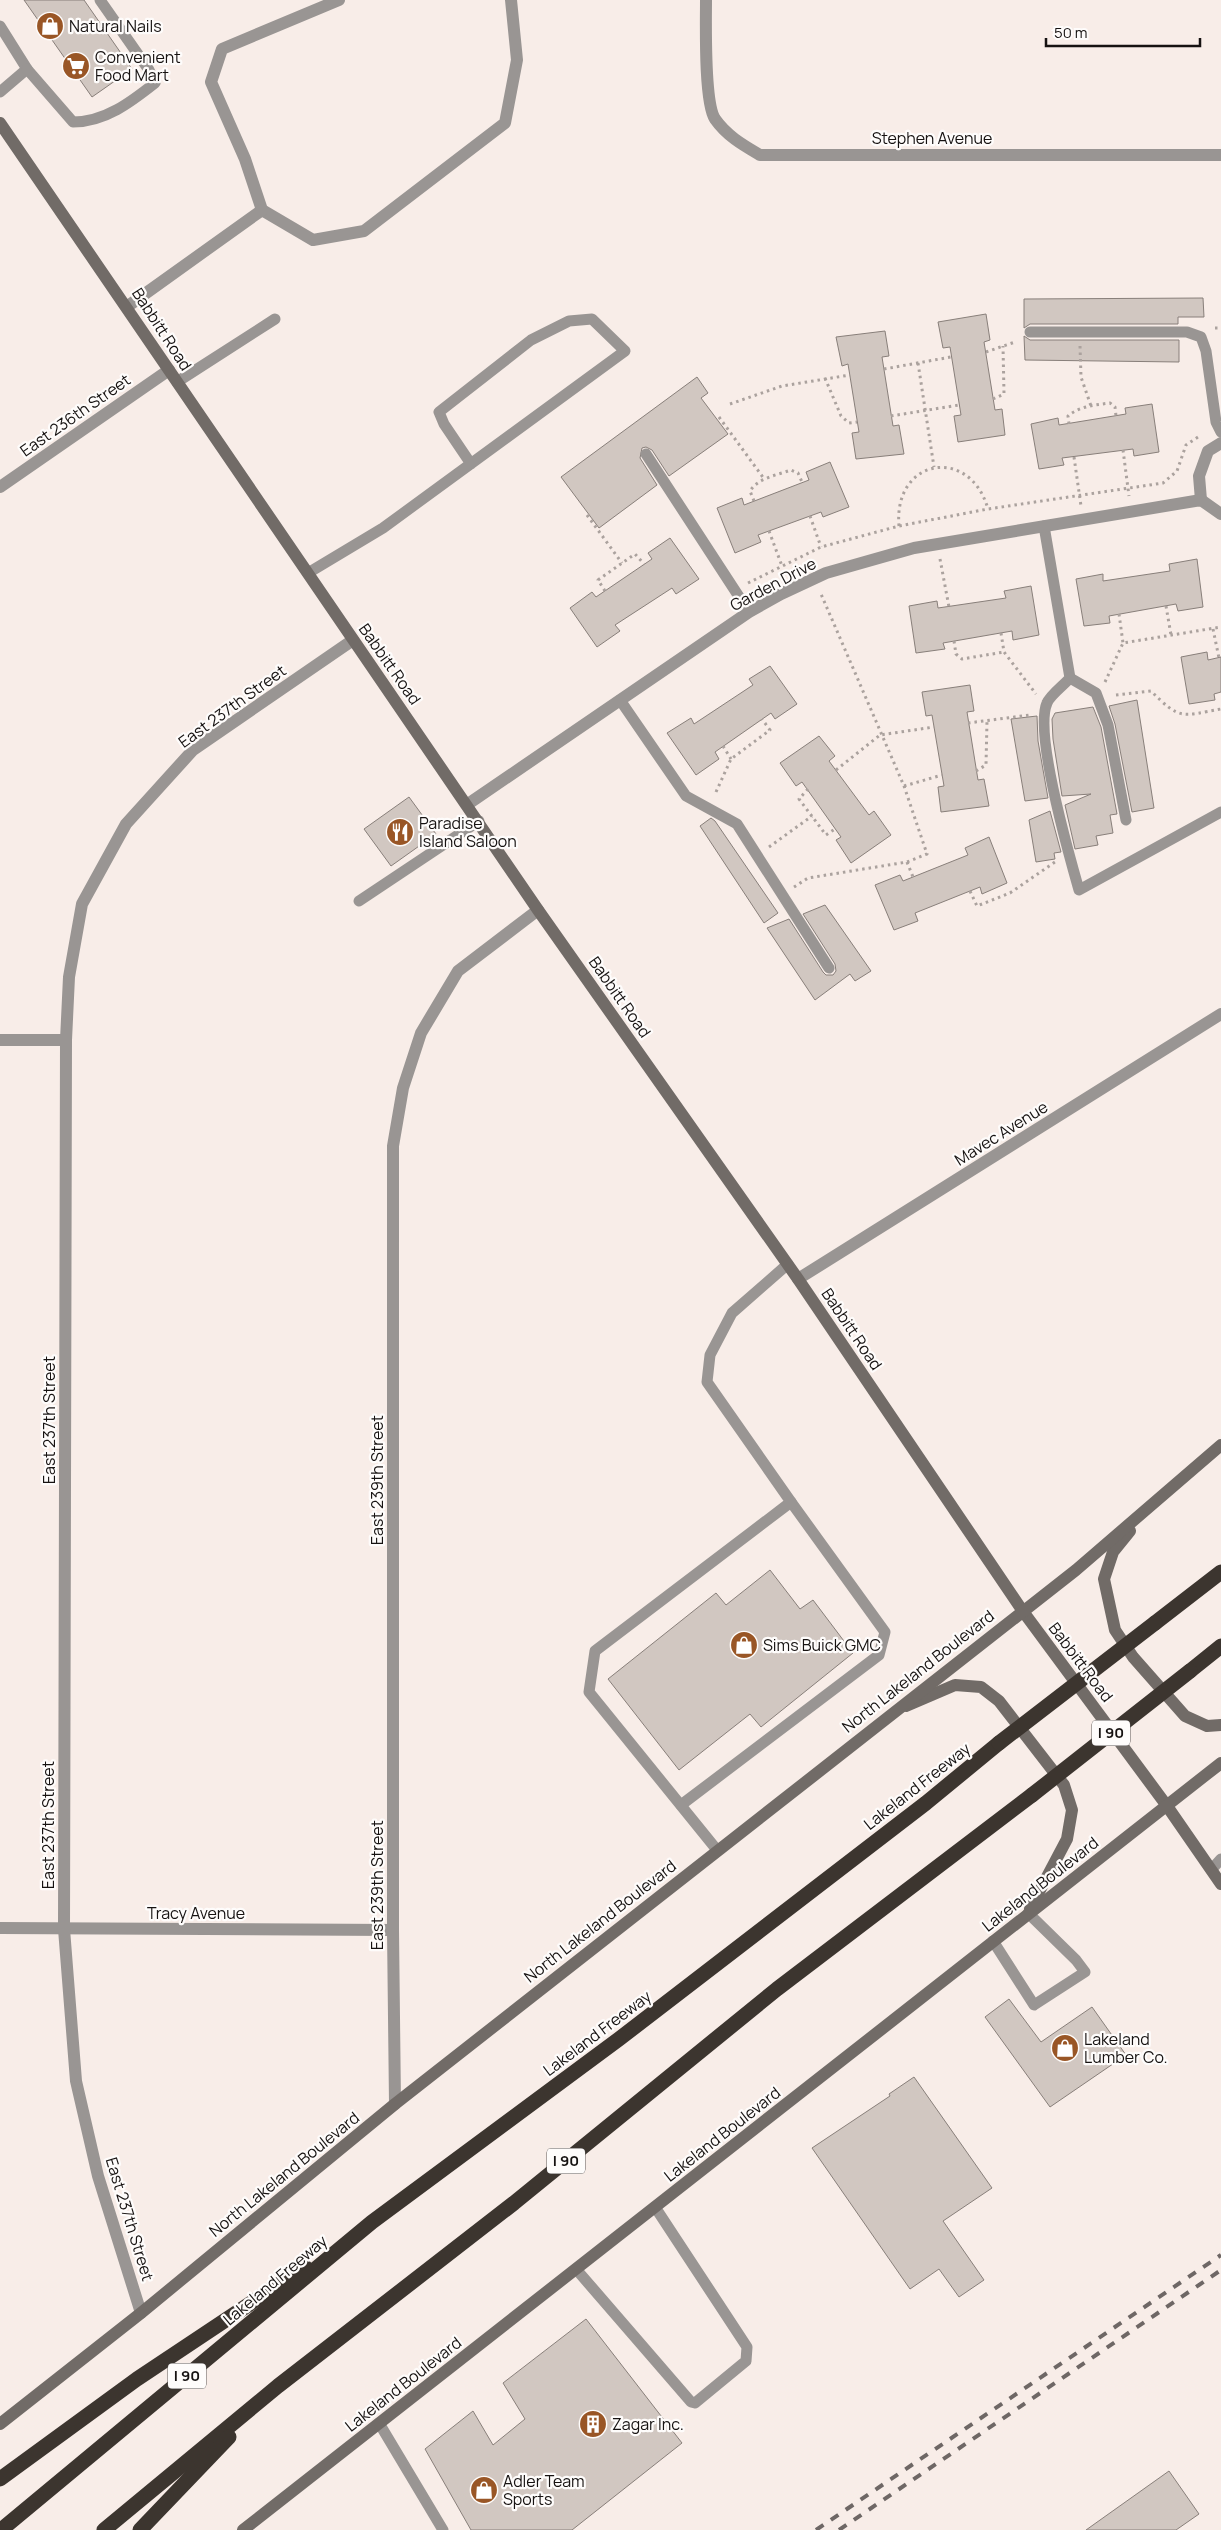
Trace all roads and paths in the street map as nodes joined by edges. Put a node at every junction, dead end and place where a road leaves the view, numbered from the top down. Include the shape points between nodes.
1 (100, 0) edge
2 (339, 0) edge
3 (512, 0) edge
4 (706, 0) edge
5 (0, 26) edge
6 (27, 69) junction
7 (0, 92) edge
8 (0, 122) edge
9 (1221, 154) edge
10 (262, 210) junction
11 (128, 306) junction
12 (274, 320) dead end
13 (1215, 328) dead end
14 (1221, 328) edge
15 (1030, 332) dead end
16 (1015, 342) dead end
17 (1080, 343) dead end
18 (1003, 346) junction
19 (986, 352) dead end
20 (951, 357) dead end
21 (918, 363) junction
22 (884, 369) dead end
23 (169, 370) junction
24 (850, 375) dead end
25 (825, 378) junction
26 (177, 382) junction
27 (993, 399) dead end
28 (730, 404) dead end
29 (959, 405) dead end
30 (1091, 406) junction
31 (925, 410) junction
32 (891, 416) dead end
33 (1116, 416) dead end
34 (718, 417) dead end
35 (857, 422) dead end
36 (1069, 424) dead end
37 (1221, 432) edge
38 (1206, 433) dead end
39 (1221, 444) edge
40 (1123, 450) dead end
41 (646, 454) dead end
42 (1074, 457) dead end
43 (471, 464) junction
44 (934, 467) junction
45 (765, 480) junction
46 (802, 482) dead end
47 (0, 487) edge
48 (1128, 488) junction
49 (1080, 495) junction
50 (1130, 498) dead end
51 (1201, 500) junction
52 (754, 501) dead end
53 (1082, 507) dead end
54 (988, 509) junction
55 (1221, 514) edge
56 (587, 515) dead end
57 (810, 516) dead end
58 (899, 526) junction
59 (1044, 526) junction
60 (769, 531) dead end
61 (821, 547) junction
62 (940, 558) dead end
63 (622, 563) junction
64 (644, 564) dead end
65 (782, 566) junction
66 (308, 573) junction
67 (743, 586) dead end
68 (605, 591) dead end
69 (821, 594) dead end
70 (1166, 606) dead end
71 (949, 607) dead end
72 (749, 612) junction
73 (1119, 614) dead end
74 (1221, 627) edge
75 (1213, 628) junction
76 (1001, 633) dead end
77 (1171, 635) junction
78 (353, 640) junction
79 (954, 641) dead end
80 (1123, 643) junction
81 (1004, 652) junction
82 (1219, 658) dead end
83 (1070, 678) junction
84 (1104, 684) dead end
85 (1116, 695) dead end
86 (1037, 696) dead end
87 (620, 700) junction
88 (1221, 709) edge
89 (1030, 715) dead end
90 (762, 719) dead end
91 (987, 720) junction
92 (968, 723) dead end
93 (934, 727) dead end
94 (880, 735) junction
95 (723, 746) dead end
96 (731, 759) junction
97 (836, 770) dead end
98 (976, 771) dead end
99 (942, 775) dead end
100 (904, 786) junction
101 (808, 789) dead end
102 (716, 792) dead end
103 (468, 804) junction
104 (1221, 812) edge
105 (812, 816) junction
106 (1126, 820) dead end
107 (479, 821) junction
108 (835, 828) dead end
109 (764, 850) dead end
110 (907, 862) junction
111 (1055, 862) dead end
112 (913, 877) dead end
113 (791, 889) dead end
114 (970, 891) dead end
115 (359, 901) dead end
116 (538, 910) junction
117 (829, 968) dead end
118 (1221, 1014) edge
119 (0, 1040) edge
120 (66, 1040) junction
121 (788, 1264) junction
122 (798, 1279) junction
123 (1221, 1444) edge
124 (791, 1502) junction
125 (1152, 1504) junction
126 (1221, 1572) edge
127 (1022, 1610) junction
128 (1221, 1646) edge
129 (891, 1713) junction
130 (1221, 1725) edge
131 (1221, 1764) edge
132 (681, 1805) junction
133 (1167, 1806) junction
134 (718, 1850) junction
135 (1221, 1859) edge
136 (1211, 1870) junction
137 (1221, 1884) edge
138 (1028, 1913) junction
139 (0, 1928) edge
140 (64, 1929) junction
141 (393, 1930) junction
142 (993, 1941) junction
143 (395, 2104) junction
144 (655, 2207) junction
145 (372, 2222) junction
146 (576, 2269) junction
147 (141, 2313) junction
148 (278, 2386) junction
149 (379, 2423) junction
150 (0, 2424) edge
151 (0, 2479) edge
152 (1, 2530) edge
153 (104, 2530) edge
154 (140, 2530) edge
155 (243, 2530) edge
156 (443, 2530) edge

1 - 6 lane via 155,83 128,104 90,122 74,122
2 - 10 street via 222,49 219,57 210,82 245,159
3 - 10 street via 517,60 505,123 364,231 313,240
4 - 9 street, Stephen Avenue via 706,60 714,117 736,142 760,154
5 - 6 lane
6 - 7 lane
8 - 11 street, Babbitt Road
10 - 11 street
11 - 23 street, Babbitt Road
12 - 26 lane
13 - 14 path
15 - 37 lane via 1187,332 1201,337 1216,422
16 - 18 path
17 - 30 path via 1082,377
18 - 19 path
18 - 27 path via 1004,394
20 - 21 path
21 - 22 path
21 - 31 path
23 - 26 street, Babbitt Road
23 - 47 street, East 236th Street
24 - 25 path
25 - 28 path via 782,386
25 - 35 path via 841,416 849,423
26 - 66 street, Babbitt Road
29 - 31 path
30 - 33 path via 1110,403 1115,407
30 - 36 path via 1074,411 1068,416
31 - 32 path
31 - 44 path
34 - 45 path
38 - 48 path via 1186,445 1177,471 1162,483
39 - 51 street via 1208,451 1199,476
40 - 48 path
41 - 72 lane
42 - 49 path
43 - 43 lane via 525,424 625,351 592,319 569,321 531,340 439,412
43 - 66 lane via 383,528
44 - 54 path via 952,468 966,476 985,498
44 - 58 path via 912,479 902,493 897,509
45 - 46 path via 791,470 798,473
45 - 52 path via 755,484 750,491
48 - 49 path
48 - 50 path
49 - 53 path
49 - 54 path
51 - 55 street
51 - 59 street, Garden Drive
54 - 58 path
56 - 63 path
57 - 61 path
58 - 61 path
59 - 72 street, Garden Drive via 914,548 826,573
59 - 83 lane
60 - 65 path
61 - 65 path
62 - 71 path
63 - 64 path via 635,554
63 - 68 path via 598,580
65 - 67 path
66 - 78 street, Babbitt Road
69 - 94 path
70 - 77 path
72 - 87 street, Garden Drive
73 - 80 path
74 - 75 path
75 - 77 path
75 - 82 path
76 - 81 path
77 - 80 path
78 - 103 street, Babbitt Road
78 - 120 street, East 237th Street via 193,750 126,824 82,904 69,977
79 - 81 path via 956,654 962,659
80 - 84 path
81 - 86 path
83 - 104 lane via 1047,703 1044,733 1062,831 1079,890
83 - 106 lane via 1096,692 1108,725
85 - 88 path via 1151,690 1170,711 1184,715
87 - 103 street, Garden Drive
87 - 117 lane via 686,796 737,824
89 - 91 path
90 - 96 path via 770,730
91 - 92 path
91 - 98 path via 986,766
93 - 94 path
94 - 97 path
94 - 100 path
95 - 96 path
96 - 102 path
99 - 100 path
100 - 110 path via 927,854
101 - 105 path via 799,799
103 - 107 street, Babbitt Road
105 - 108 path via 826,835
105 - 109 path
107 - 115 lane
107 - 116 street, Babbitt Road
110 - 112 path
110 - 113 path via 808,878
111 - 114 path via 1010,893 977,906
116 - 121 street, Babbitt Road
116 - 141 street, East 239th Street via 458,971 421,1033 403,1088 393,1146
118 - 122 street, Mavec Avenue
119 - 120 street
120 - 140 street, East 237th Street
121 - 122 street, Babbitt Road
121 - 124 lane via 732,1313 710,1355 707,1382
122 - 127 street, Babbitt Road
123 - 125 street, North Lakeland Boulevard
124 - 132 lane via 885,1632 879,1656
124 - 132 lane via 595,1651 589,1692
125 - 127 street, North Lakeland Boulevard via 1076,1570
125 - 130 street via 1113,1552 1104,1579 1112,1620 1133,1657 1185,1716 1207,1726
126 - 145 highway, Lakeland Freeway / I 90, bridge via 619,2039
127 - 129 street, North Lakeland Boulevard
127 - 133 street, Babbitt Road
128 - 148 highway, I 90, bridge via 777,1989 514,2203
129 - 134 street, North Lakeland Boulevard
129 - 138 street via 955,1686 981,1688 999,1702 1064,1785 1072,1810 1067,1839
131 - 133 street, Lakeland Boulevard
132 - 134 lane
133 - 136 street, Babbitt Road
133 - 138 street, Lakeland Boulevard
134 - 143 street, North Lakeland Boulevard
135 - 136 lane
136 - 137 street, Babbitt Road
138 - 142 street, Lakeland Boulevard
138 - 142 lane via 1084,1972 1034,2005
139 - 140 street, Tracy Avenue
140 - 141 street, Tracy Avenue
140 - 147 street, East 237th Street via 76,2081 98,2176
141 - 143 street, East 239th Street
142 - 144 street, Lakeland Boulevard
143 - 147 street, North Lakeland Boulevard
144 - 146 street, Lakeland Boulevard
144 - 146 lane via 747,2348 746,2361 695,2403
145 - 151 highway via 137,2379
145 - 152 highway, Lakeland Freeway / I 90
146 - 149 street, Lakeland Boulevard
147 - 150 street, North Lakeland Boulevard
148 - 153 highway, I 90
148 - 154 highway
149 - 155 street, Lakeland Boulevard
149 - 156 lane

